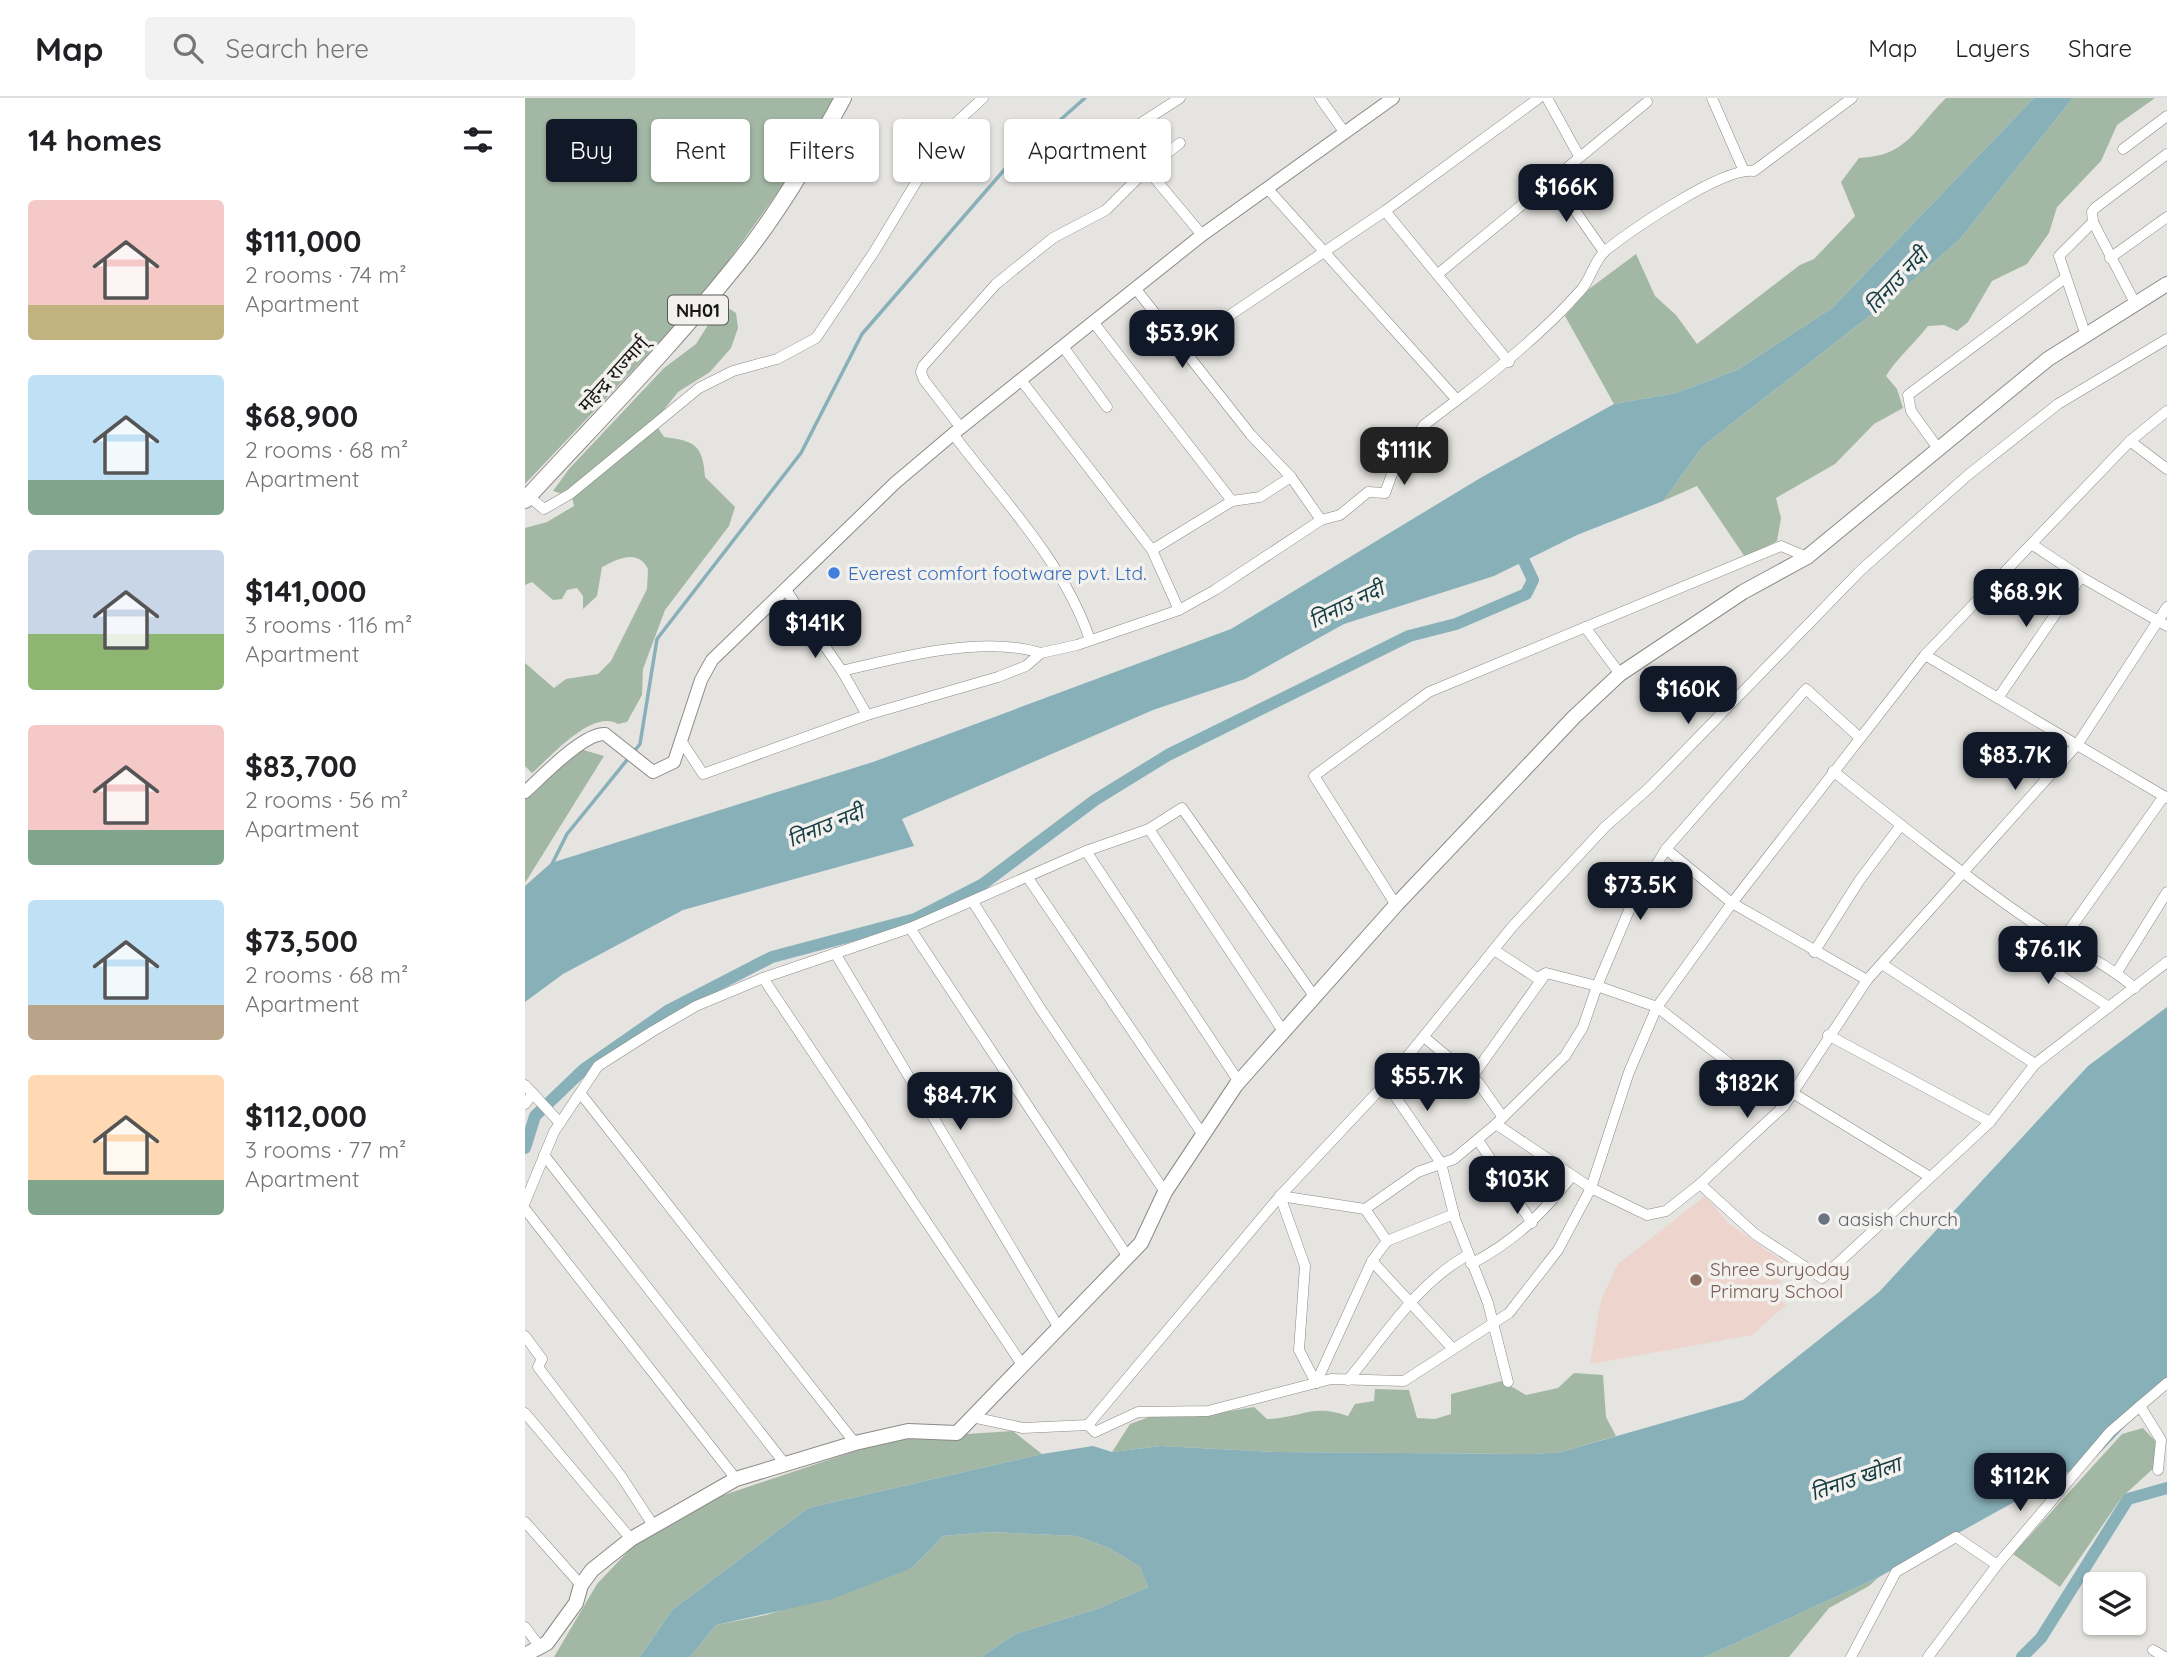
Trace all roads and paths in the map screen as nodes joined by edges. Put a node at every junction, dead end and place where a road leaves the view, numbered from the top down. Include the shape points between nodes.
1 (843, 98) edge
2 (983, 98) edge
3 (1180, 98) edge
4 (1321, 98) edge
5 (1393, 98) edge
6 (1539, 98) edge
7 (1548, 98) edge
8 (1712, 98) edge
9 (1852, 98) edge
10 (1647, 102) dead end
11 (2167, 116) edge
12 (1147, 119) edge
13 (1345, 133) junction
14 (1180, 143) dead end
15 (2123, 149) dead end
16 (1171, 150) edge
17 (2167, 154) edge
18 (1579, 156) junction
19 (1743, 169) junction
20 (1553, 179) junction
21 (1134, 182) edge
22 (1158, 182) edge
23 (1268, 189) junction
24 (1385, 211) junction
25 (2167, 217) edge
26 (2093, 222) junction
27 (1202, 235) junction
28 (1324, 251) junction
29 (1604, 252) junction
30 (2110, 258) junction
31 (1438, 274) junction
32 (2064, 279) junction
33 (2167, 284) edge
34 (1135, 288) junction
35 (2135, 303) junction
36 (1094, 323) junction
37 (2085, 333) junction
38 (2167, 339) edge
39 (1064, 348) junction
40 (1182, 348) junction
41 (1509, 362) junction
42 (1021, 380) junction
43 (1457, 400) junction
44 (1107, 407) dead end
45 (2167, 411) edge
46 (957, 431) junction
47 (2130, 441) junction
48 (1937, 447) junction
49 (2167, 469) edge
50 (1291, 477) junction
51 (527, 498) edge
52 (1232, 501) junction
53 (1321, 520) junction
54 (2033, 545) junction
55 (1152, 550) junction
56 (1807, 557) junction
57 (2081, 577) junction
58 (786, 590) junction
59 (2167, 607) edge
60 (1179, 610) junction
61 (2162, 624) edge
62 (1585, 627) junction
63 (1090, 640) junction
64 (1041, 653) junction
65 (1925, 655) junction
66 (842, 671) junction
67 (1620, 674) junction
68 (1998, 698) junction
69 (867, 715) junction
70 (1859, 737) junction
71 (682, 742) junction
72 (2077, 745) junction
73 (1833, 771) junction
74 (528, 783) edge
75 (2165, 797) edge
76 (1901, 825) junction
77 (1149, 828) junction
78 (1666, 849) junction
79 (1086, 851) junction
80 (1963, 874) junction
81 (1028, 878) junction
82 (2167, 892) edge
83 (974, 902) junction
84 (1732, 903) junction
85 (1397, 905) junction
86 (910, 928) junction
87 (2004, 939) dead end
88 (2061, 942) junction
89 (1495, 950) junction
90 (835, 953) junction
91 (1814, 953) junction
92 (2167, 962) edge
93 (1882, 964) junction
94 (2117, 972) junction
95 (1546, 973) junction
96 (763, 978) junction
97 (1867, 980) junction
98 (1597, 986) junction
99 (2134, 988) junction
100 (1314, 996) junction
101 (1657, 1007) junction
102 (2109, 1007) junction
103 (1283, 1031) junction
104 (1828, 1035) junction
105 (1424, 1037) junction
106 (2035, 1064) junction
107 (1472, 1077) junction
108 (1239, 1082) junction
109 (1386, 1083) junction
110 (529, 1089) edge
111 (1791, 1093) junction
112 (581, 1094) junction
113 (525, 1104) edge
114 (1784, 1106) junction
115 (1499, 1120) junction
116 (1990, 1122) junction
117 (560, 1123) junction
118 (1203, 1135) junction
119 (1478, 1140) junction
120 (544, 1155) junction
121 (1441, 1163) junction
122 (1572, 1176) junction
123 (1930, 1177) junction
124 (1700, 1184) junction
125 (1591, 1188) junction
126 (1165, 1192) junction
127 (1280, 1196) junction
128 (525, 1202) edge
129 (525, 1209) edge
130 (1364, 1209) junction
131 (1454, 1214) junction
132 (1532, 1223) junction
133 (1387, 1241) junction
134 (1128, 1257) junction
135 (1470, 1260) junction
136 (1372, 1261) junction
137 (1411, 1304) junction
138 (1494, 1322) junction
139 (1059, 1328) junction
140 (525, 1336) edge
141 (1453, 1349) junction
142 (1023, 1366) junction
143 (1348, 1380) junction
144 (1508, 1381) dead end
145 (1316, 1383) junction
146 (2167, 1383) edge
147 (2140, 1406) junction
148 (525, 1413) edge
149 (972, 1417) junction
150 (1088, 1425) junction
151 (855, 1443) junction
152 (785, 1464) junction
153 (2164, 1469) edge
154 (736, 1479) junction
155 (525, 1522) edge
156 (653, 1525) junction
157 (631, 1539) junction
158 (1997, 1565) junction
159 (581, 1585) junction
160 (525, 1627) edge
161 (2153, 1650) dead end
162 (532, 1653) edge
163 (1851, 1657) edge
164 (1929, 1657) edge
165 (2165, 1657) edge

1 - 51 highway, महेन्द्र राज्मार्ग् / NH01 via 810,158 735,268 643,375
2 - 51 street via 947,131 816,338 777,359 733,371 699,388 570,494 544,509
3 - 12 street
4 - 13 street
5 - 13 street
6 - 24 street
7 - 18 street
8 - 19 street
9 - 19 street via 1755,171
10 - 18 street
11 - 15 street
13 - 23 street
14 - 16 street
17 - 26 street via 2095,208
18 - 20 street
19 - 29 street via 1691,193
20 - 29 street
20 - 31 street
21 - 46 street via 1106,210 1053,238 996,284 923,366 924,380
22 - 27 street
23 - 27 street
23 - 28 street
24 - 28 street
24 - 31 street
25 - 30 street
26 - 30 street
26 - 32 street via 2059,256
27 - 34 street
28 - 40 street
28 - 43 street
29 - 41 street via 1582,289
30 - 35 street
31 - 41 street
32 - 37 street
32 - 48 street via 1908,395 1911,411
33 - 35 main road
34 - 36 street
34 - 40 street
35 - 37 main road
36 - 39 street
36 - 52 street
37 - 48 main road
38 - 89 street via 2058,404 1968,475 1861,570 1650,787 1605,827
39 - 42 street
39 - 44 street
40 - 50 street
41 - 43 street
42 - 46 street
42 - 55 street
43 - 53 street via 1425,425 1392,474 1385,493 1368,492 1340,514
45 - 47 street
46 - 58 street via 895,483
46 - 63 street via 1057,570 1078,605
47 - 49 street
47 - 54 street
48 - 56 main road
50 - 52 street via 1260,497
50 - 53 street
52 - 55 street
53 - 60 street
54 - 57 street
54 - 65 street
55 - 60 street
56 - 62 street via 1781,546
56 - 67 main road via 1743,592
57 - 61 street
57 - 68 street
58 - 66 street
58 - 71 street via 712,660
59 - 61 street
60 - 63 street
61 - 72 street
62 - 67 street
62 - 85 street via 1429,692 1314,776
63 - 64 street
64 - 66 street via 1025,648 971,648
64 - 69 street via 1026,666 998,677
65 - 68 street
65 - 70 street
66 - 69 street
67 - 85 main road
68 - 72 street
69 - 71 street via 703,774
70 - 73 street
70 - 78 street via 1806,689
71 - 74 street via 674,762 653,772 605,734 598,734
72 - 75 street
72 - 80 street
73 - 76 street
73 - 84 street
75 - 88 street
76 - 80 street
76 - 91 street
77 - 79 street
77 - 100 street via 1182,808
77 - 103 street
78 - 84 street
78 - 98 street via 1630,908
79 - 81 street
79 - 108 street
80 - 88 street
80 - 93 street
81 - 83 street
81 - 118 street
82 - 94 street
83 - 86 street
83 - 126 street
84 - 91 street
84 - 101 street
85 - 100 main road
86 - 90 street
86 - 134 street
87 - 102 street
88 - 94 street
89 - 95 street via 1537,978
89 - 105 street
90 - 96 street
90 - 139 street
91 - 97 street
92 - 99 street
93 - 97 street
93 - 106 street
94 - 99 street
95 - 98 street
95 - 107 street
96 - 112 street via 696,1006 598,1066
96 - 142 street
97 - 104 street
98 - 101 street
98 - 115 street via 1583,1027 1565,1056
99 - 102 street
100 - 103 main road
101 - 114 street
101 - 125 street via 1629,1072
102 - 106 street
103 - 108 main road
104 - 111 street
104 - 116 street
105 - 107 street
105 - 109 street
106 - 116 street
107 - 115 street via 1485,1090
108 - 118 main road
109 - 121 street
109 - 127 street
110 - 113 street
110 - 117 street
111 - 114 street
111 - 123 street
112 - 117 street
112 - 151 street
114 - 124 street
115 - 119 street
115 - 122 street
116 - 123 street
117 - 120 street
118 - 126 main road
119 - 121 street
119 - 132 street
120 - 128 street
120 - 152 street
121 - 130 street via 1418,1172
121 - 131 street
122 - 125 street
122 - 132 street
123 - 124 street via 1822,1278 1755,1234
124 - 125 street via 1666,1211 1647,1215
125 - 138 street via 1558,1250 1509,1313
126 - 134 main road via 1141,1243
127 - 130 street
127 - 145 street via 1305,1266 1299,1350
127 - 150 street
129 - 154 street
130 - 133 street
131 - 133 street
131 - 135 street
132 - 135 street via 1504,1246
133 - 136 street
134 - 139 main road
135 - 137 street via 1448,1266
135 - 138 street
136 - 137 street
136 - 145 street
137 - 141 street
137 - 143 street
138 - 141 street
138 - 144 street
139 - 142 main road
140 - 156 street via 542,1359 538,1367
141 - 143 street via 1404,1381
142 - 149 main road
143 - 145 street
145 - 150 street via 1208,1411 1138,1412 1095,1432
146 - 147 street
147 - 153 street via 2161,1440
147 - 158 street via 2110,1432
148 - 157 street
149 - 150 street via 1023,1428
149 - 151 main road via 957,1433 908,1431
151 - 152 main road
152 - 154 main road
154 - 156 main road
155 - 159 street
156 - 157 main road
157 - 159 main road via 592,1570
158 - 163 street via 1956,1537 1896,1572
158 - 164 street
159 - 162 main road via 576,1603 547,1643
160 - 162 street
161 - 165 street

